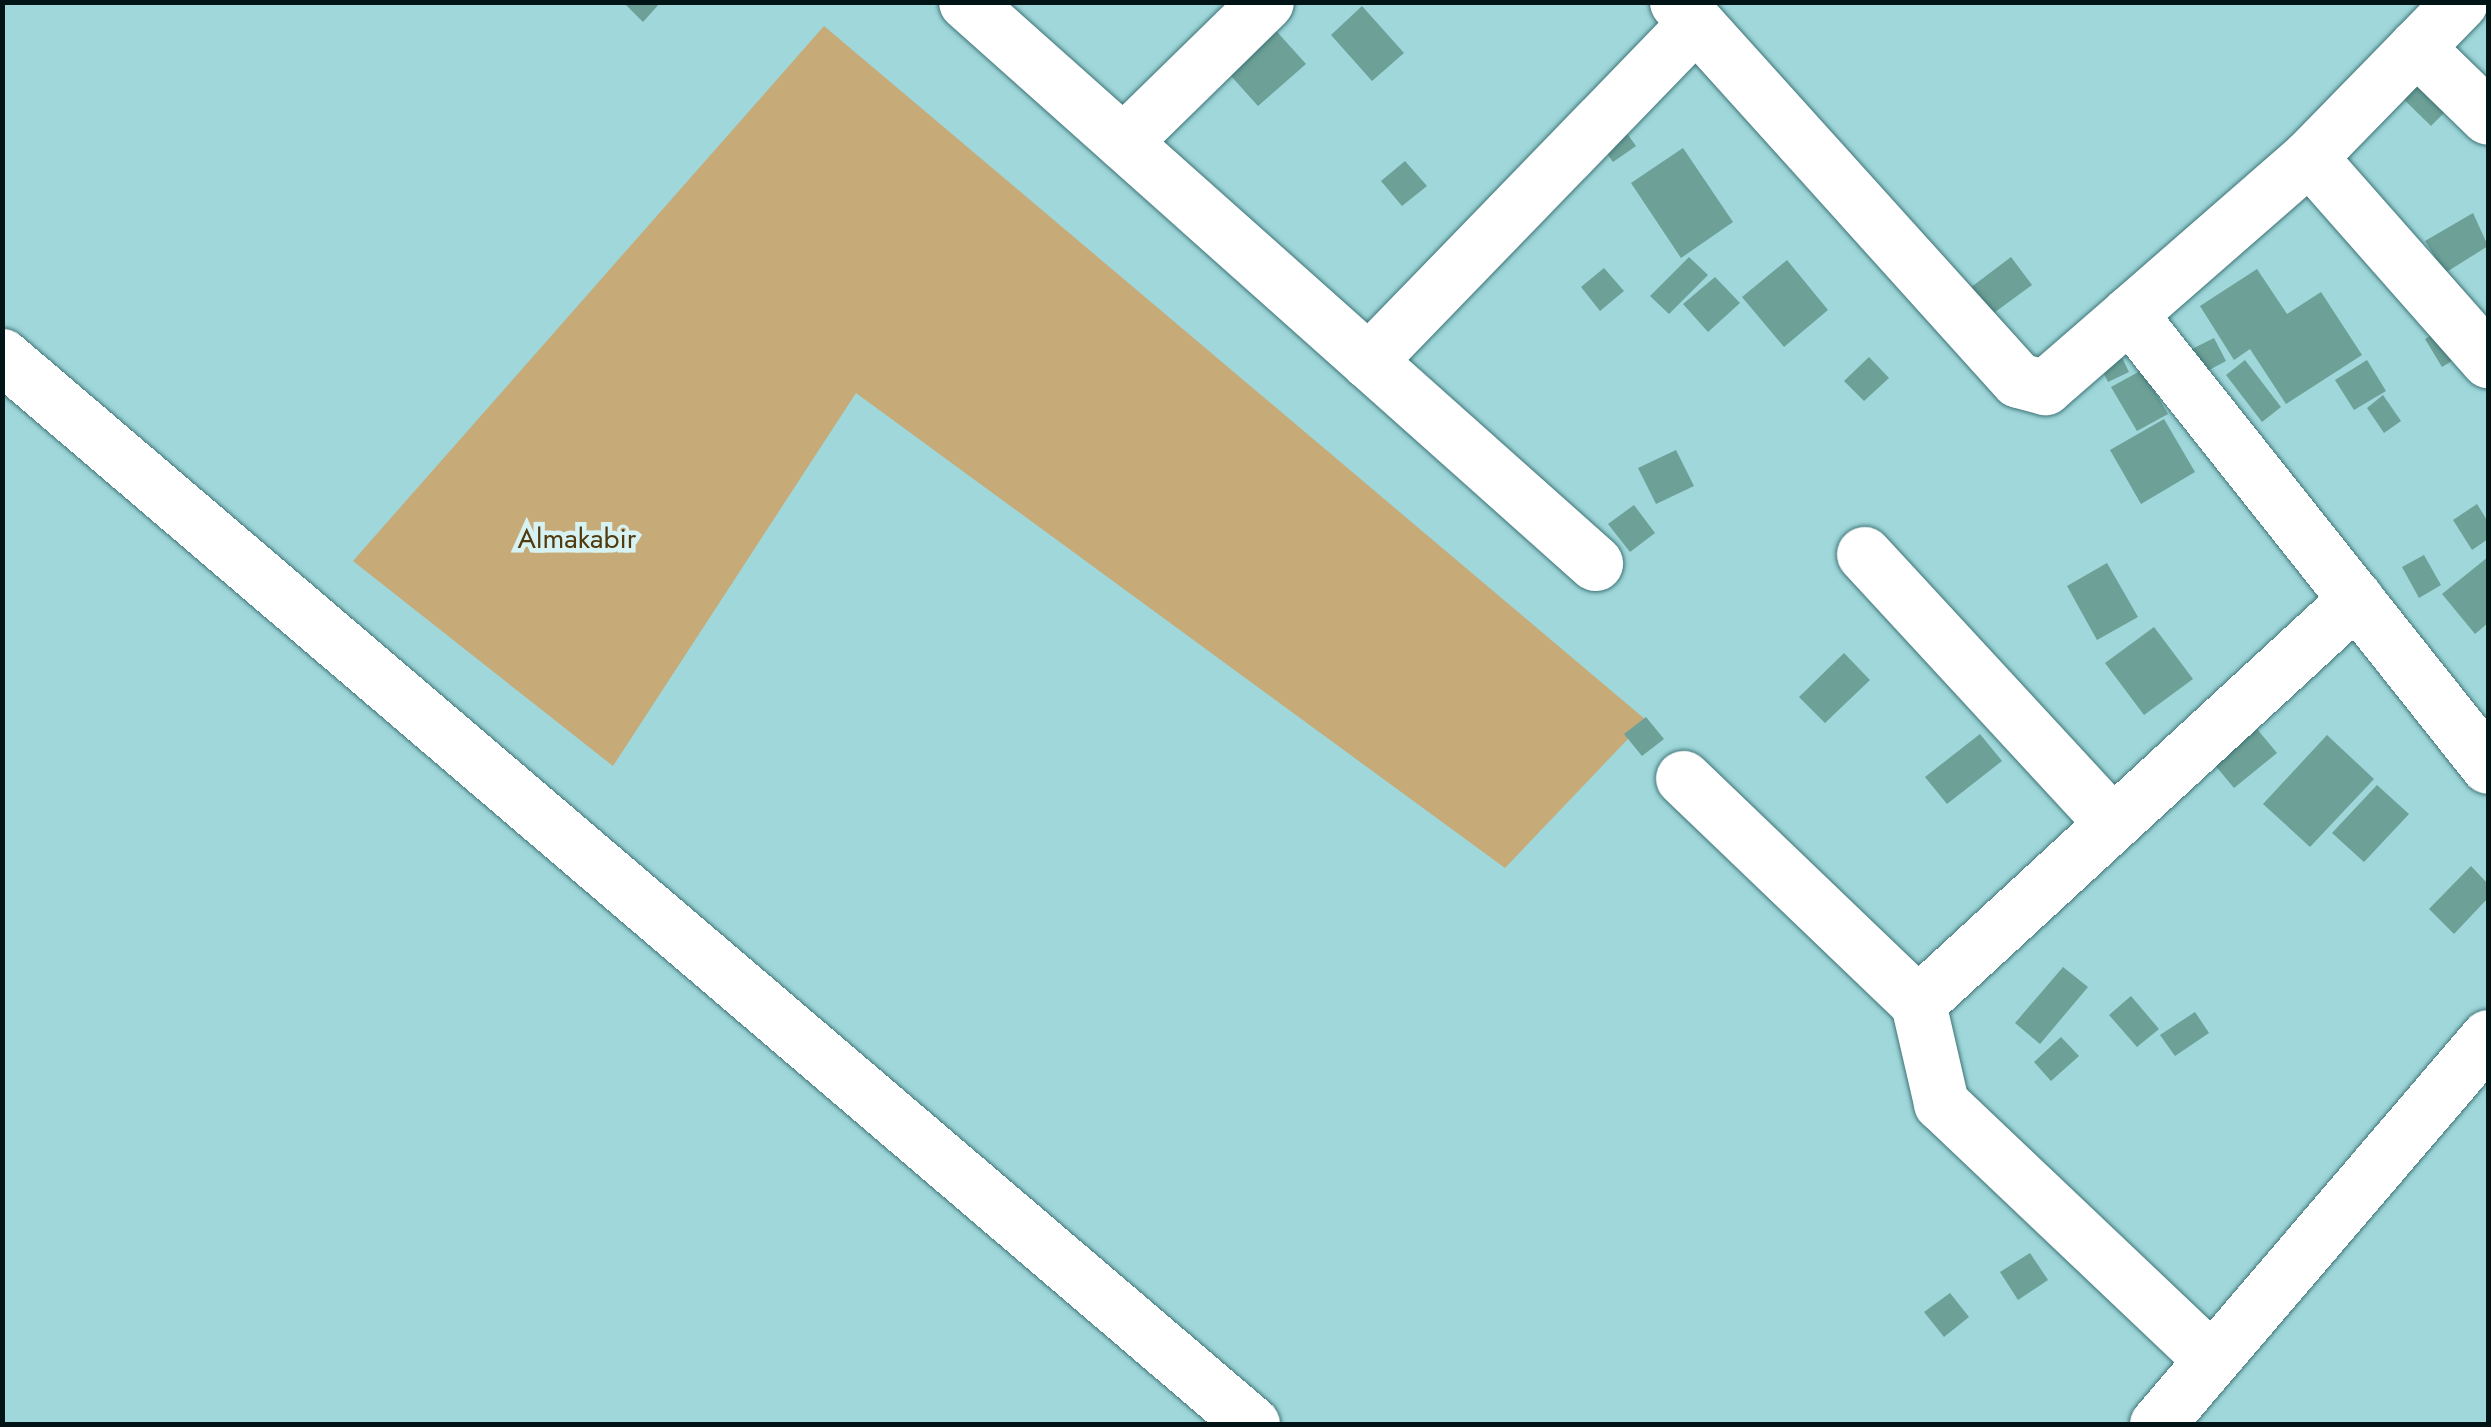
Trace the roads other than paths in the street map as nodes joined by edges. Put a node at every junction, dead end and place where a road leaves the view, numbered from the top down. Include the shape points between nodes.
1 (966, 2) edge
2 (1266, 2) edge
3 (2460, 2) edge
4 (1686, 13) edge
5 (2416, 48) junction
6 (2488, 117) edge
7 (1122, 142) junction
8 (2309, 157) junction
9 (2129, 314) junction
10 (2, 356) edge
11 (2488, 360) edge
12 (1368, 361) junction
13 (1864, 554) dead end
14 (1595, 563) dead end
15 (2356, 598) junction
16 (2488, 766) edge
17 (1684, 778) dead end
18 (2112, 823) junction
19 (1918, 1003) junction
20 (2488, 1037) edge
21 (2212, 1360) junction
22 (1252, 1424) edge
23 (2157, 1424) edge

1 - 7 street
2 - 7 street
3 - 5 street
4 - 9 street via 2018,380 2045,387
4 - 12 street
5 - 6 street
5 - 8 street
7 - 12 street
8 - 9 street
8 - 11 street
9 - 15 street
10 - 22 street
12 - 14 street
13 - 18 street
15 - 16 street
15 - 18 street
17 - 19 street
18 - 19 street
19 - 21 street via 1940,1103
20 - 21 street
21 - 23 street

